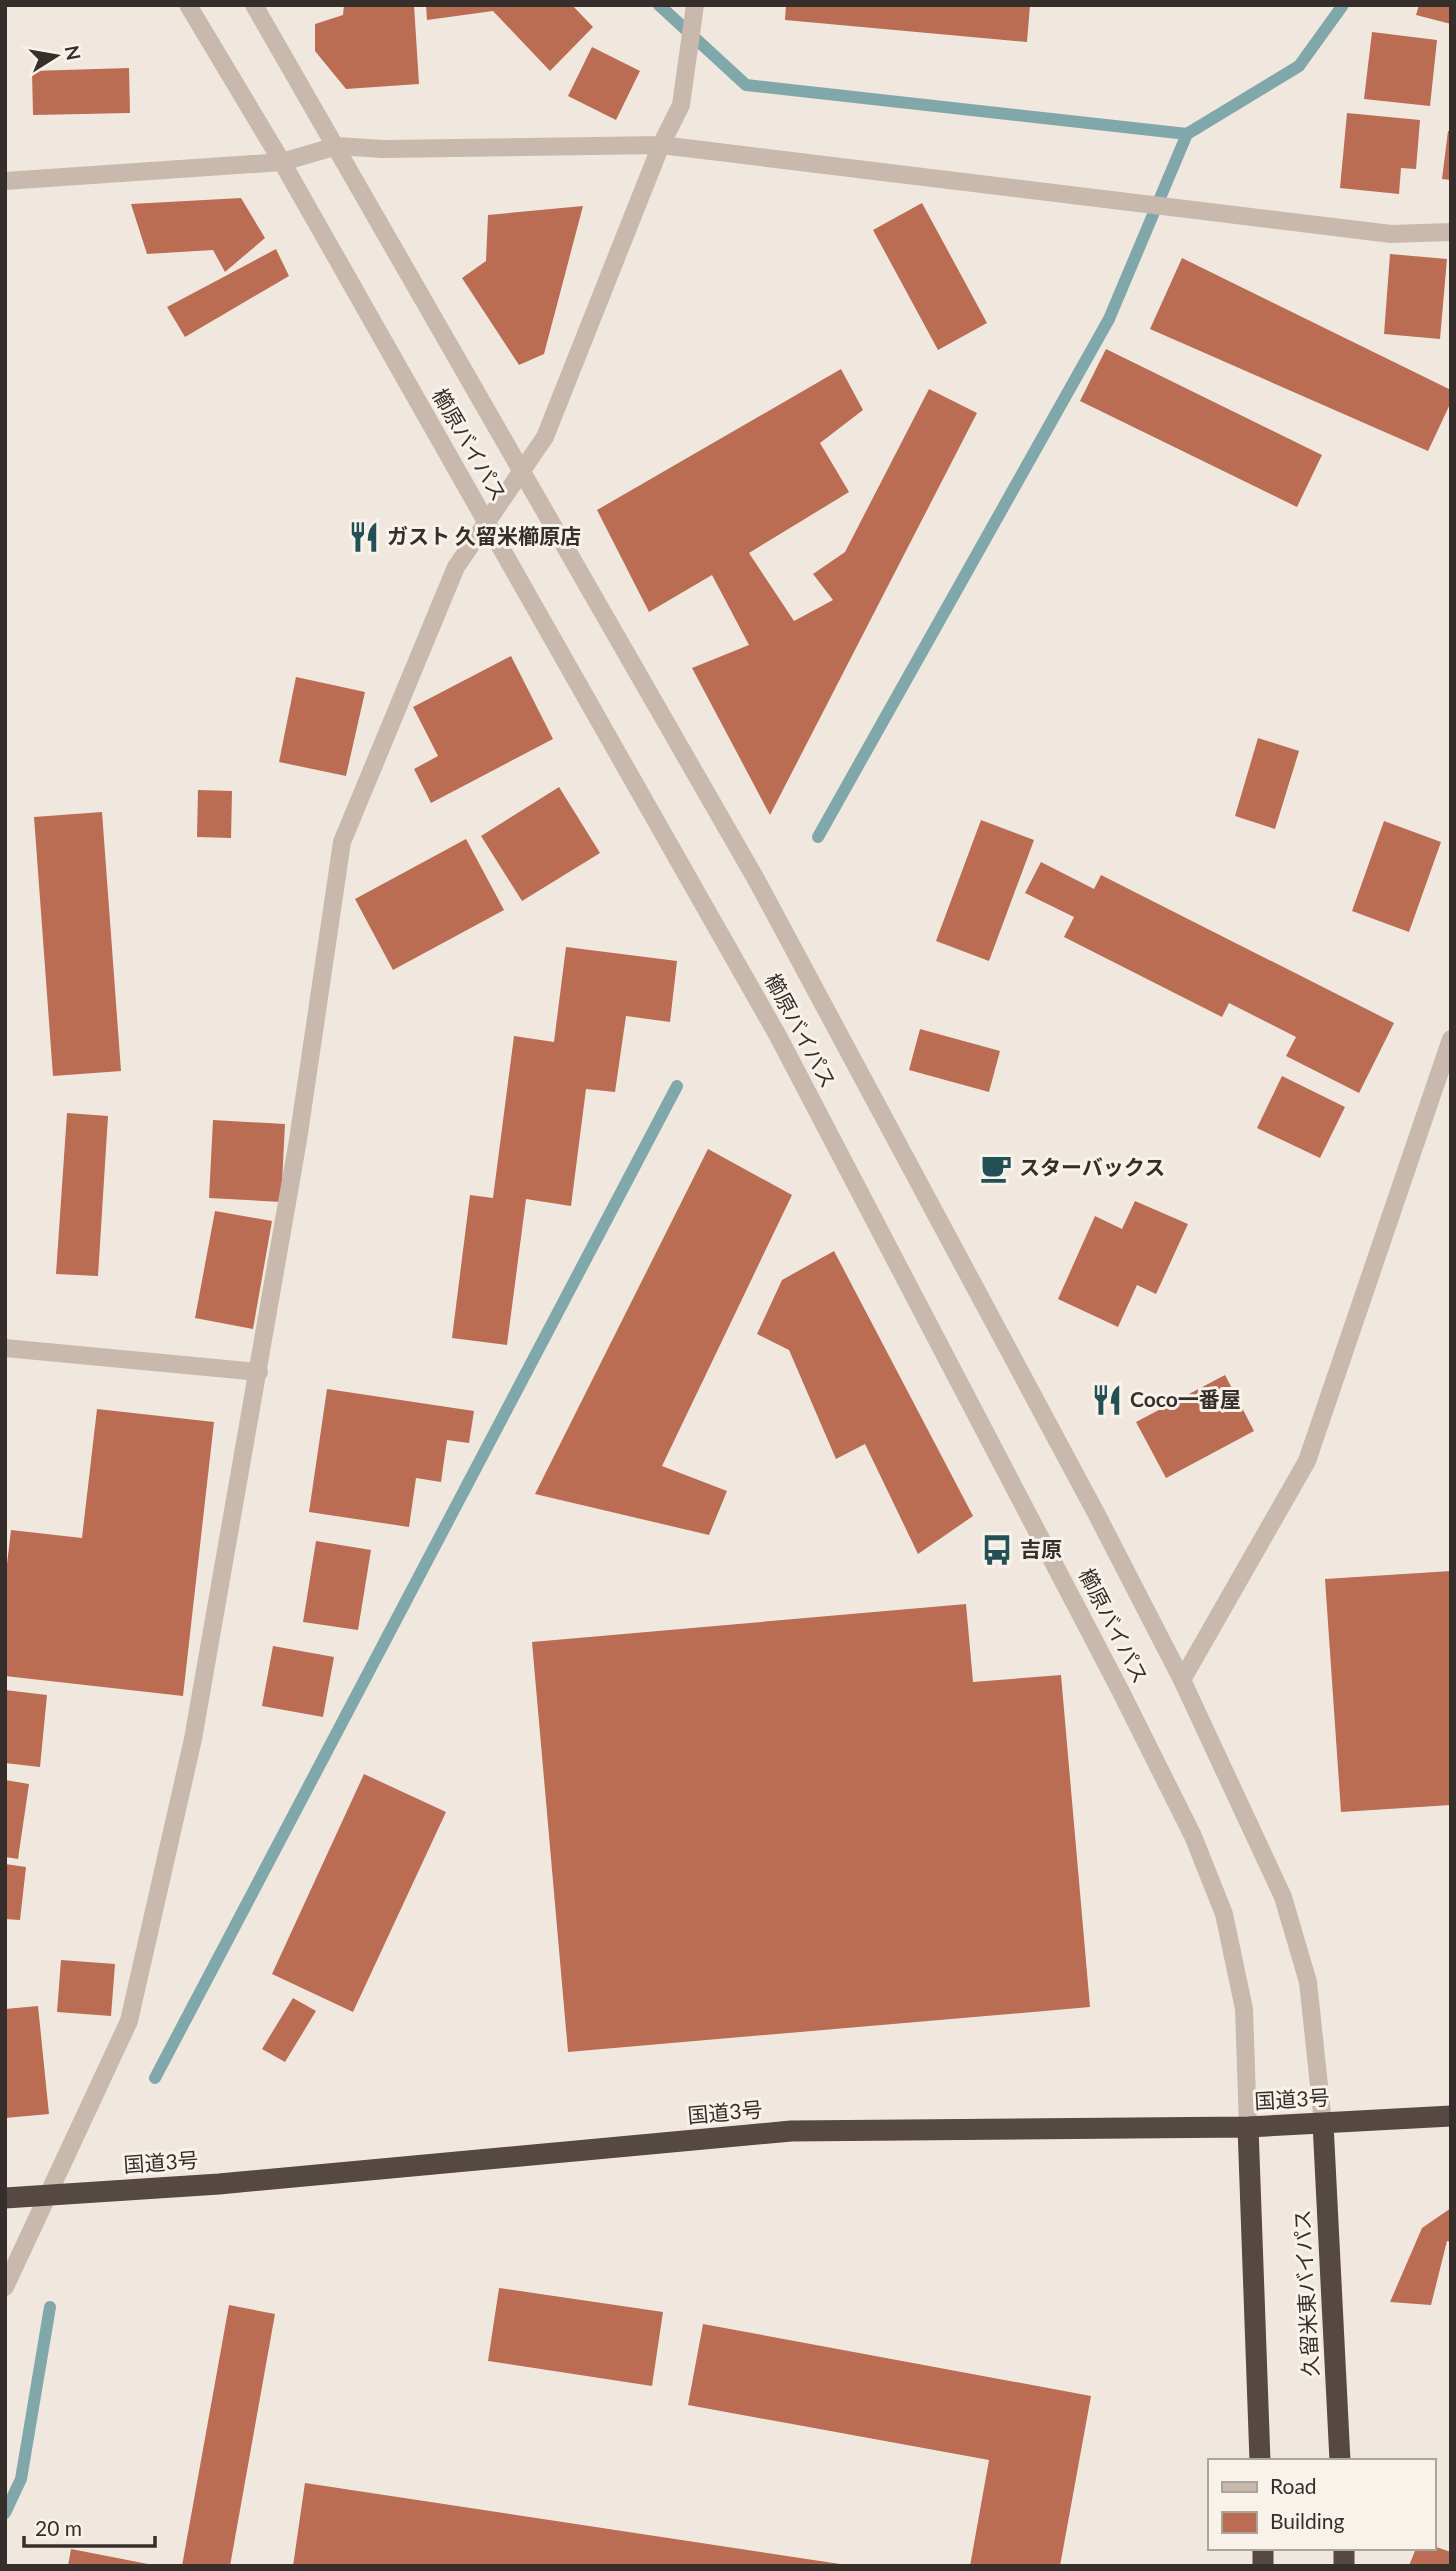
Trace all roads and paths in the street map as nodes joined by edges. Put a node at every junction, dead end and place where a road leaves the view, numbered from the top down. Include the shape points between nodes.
1 (188, 5) edge
2 (254, 5) edge
3 (692, 11) edge
4 (661, 145) junction
5 (337, 146) junction
6 (282, 162) junction
7 (5, 181) edge
8 (1451, 232) edge
9 (522, 470) junction
10 (487, 522) junction
11 (1451, 1039) edge
12 (5, 1348) edge
13 (258, 1372) junction
14 (1182, 1680) junction
15 (1451, 2116) edge
16 (1323, 2123) junction
17 (1248, 2127) junction
18 (49, 2196) junction
19 (5, 2198) edge
20 (5, 2287) edge
21 (1260, 2459) edge
22 (1340, 2459) edge

1 - 6 street, 櫛原バイパス
2 - 5 street, 櫛原バイパス
3 - 4 street via 681,105
4 - 5 street
4 - 8 street via 1391,234
4 - 9 street via 545,437
5 - 6 street
5 - 9 street, 櫛原バイパス
6 - 7 street
6 - 10 street, 櫛原バイパス
9 - 10 street
9 - 14 street, 櫛原バイパス via 757,881
10 - 13 street via 456,567 342,842
10 - 17 street, 櫛原バイパス via 778,1036 1193,1836 1224,1914 1244,2009
11 - 14 street via 1307,1461
12 - 13 street
13 - 18 street via 193,1739 129,2021
14 - 16 street, 櫛原バイパス via 1283,1897 1308,1982
15 - 16 highway, 国道3号
16 - 17 highway, 国道3号
16 - 22 highway, 久留米東バイパス
17 - 18 highway, 国道3号 via 791,2131
17 - 21 highway
18 - 19 highway, 国道3号
18 - 20 street

